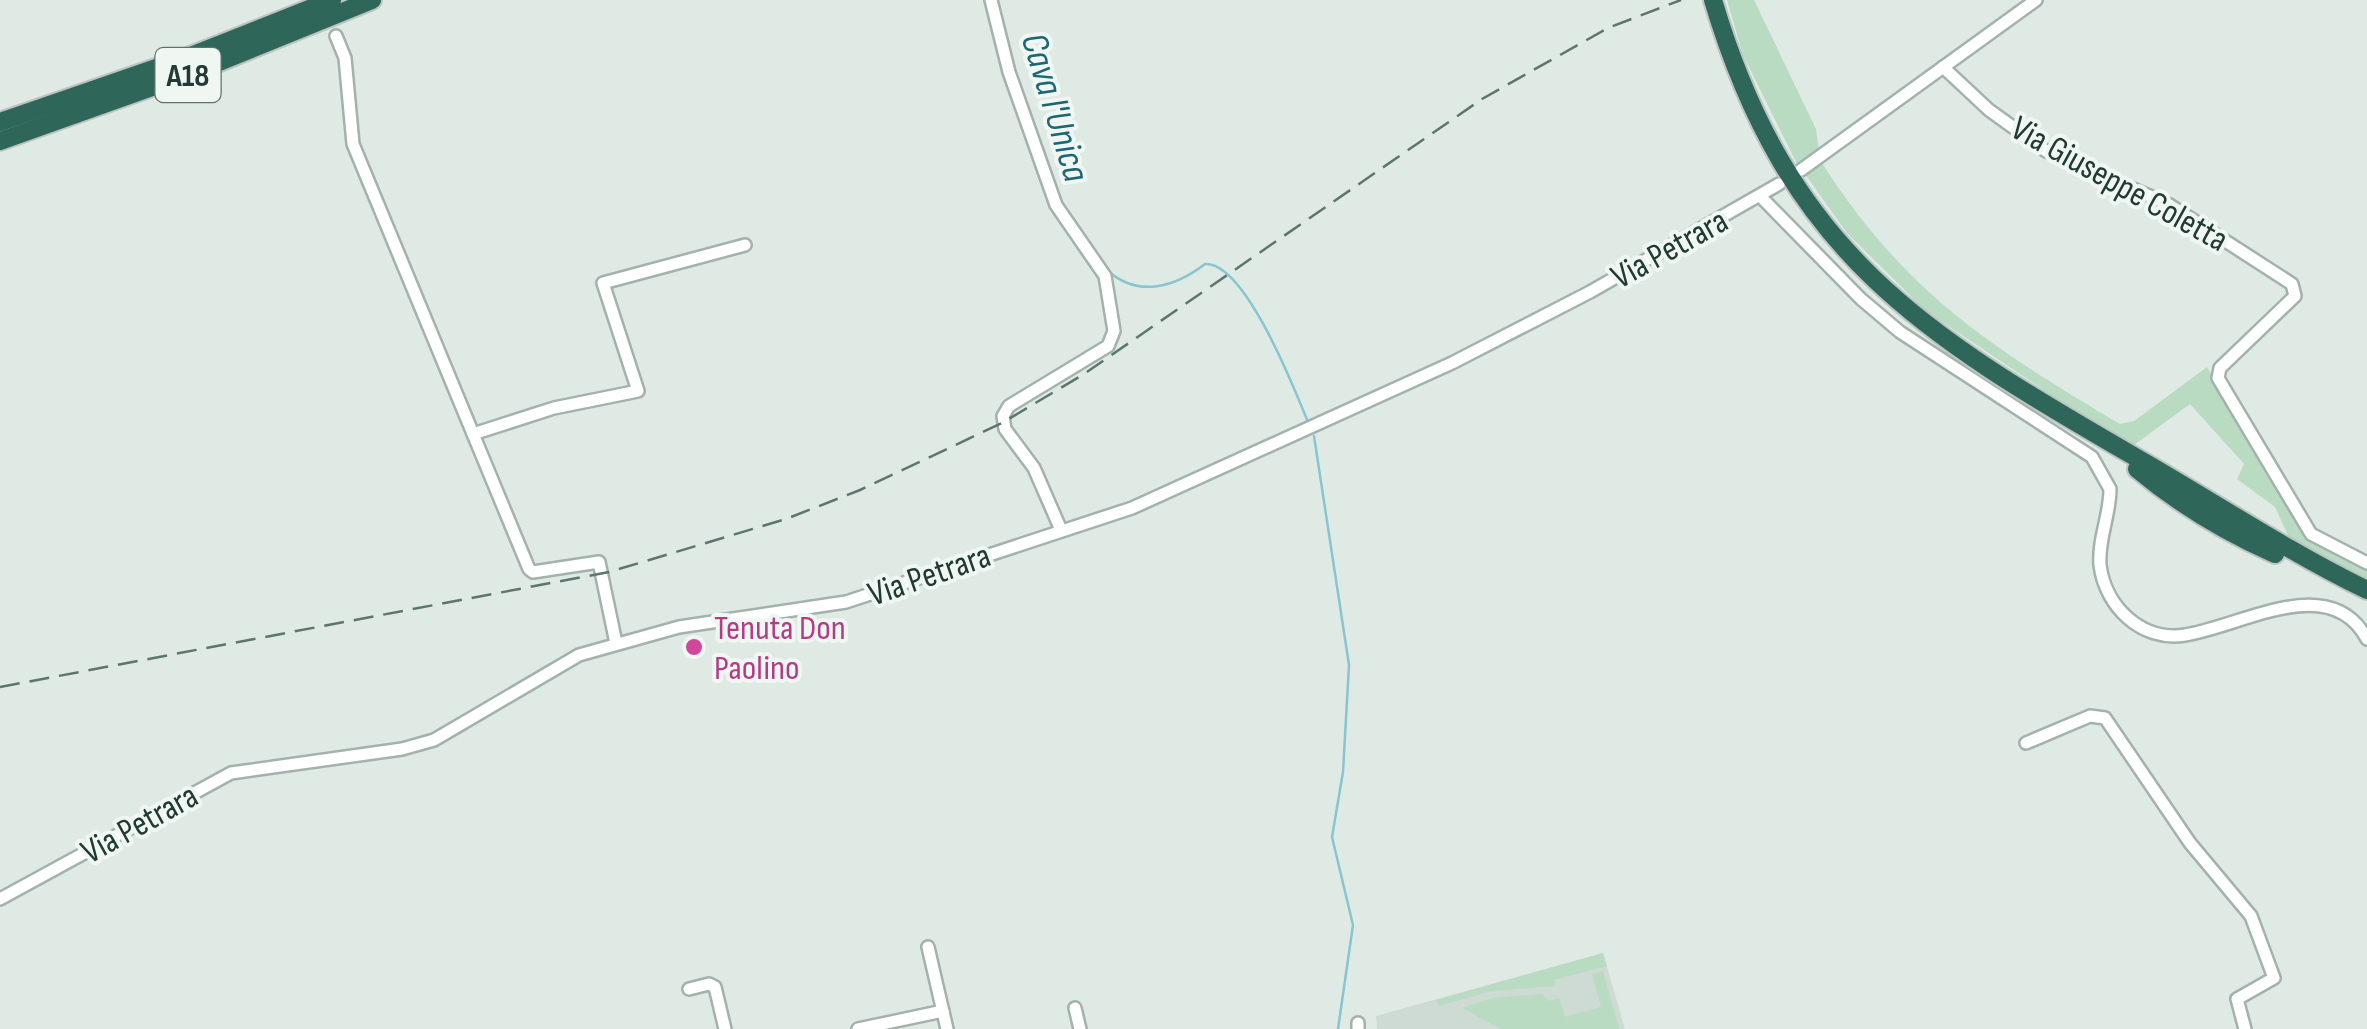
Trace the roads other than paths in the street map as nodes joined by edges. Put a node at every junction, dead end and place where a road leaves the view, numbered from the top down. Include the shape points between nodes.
1 (332, 0) edge
2 (372, 0) edge
3 (991, 0) edge
4 (2036, 0) edge
5 (1714, 3) edge
6 (336, 36) dead end
7 (1944, 67) junction
8 (0, 122) edge
9 (0, 141) edge
10 (1801, 170) dead end
11 (1779, 184) dead end
12 (1760, 196) junction
13 (744, 245) dead end
14 (2088, 432) junction
15 (473, 434) junction
16 (1061, 530) junction
17 (2367, 563) edge
18 (2367, 590) edge
19 (2367, 599) edge
20 (2367, 639) edge
21 (616, 643) junction
22 (2026, 743) dead end
23 (0, 899) edge
24 (928, 948) dead end
25 (689, 989) dead end
26 (1075, 1008) dead end
27 (943, 1011) junction
28 (725, 1029) edge
29 (858, 1029) edge
30 (947, 1029) edge
31 (1080, 1029) edge
32 (2245, 1029) edge

1 - 8 highway, A18
2 - 9 highway, A18
3 - 16 street via 1056,205 1104,276 1114,332 1108,346 1002,416
4 - 7 street
5 - 14 highway via 1771,142 1848,253 1928,329
6 - 15 street via 345,58 353,144
7 - 10 street
7 - 17 street, Via Giuseppe Coletta via 2046,152 2168,204 2292,284 2295,296 2220,368 2218,378 2311,534
11 - 12 street, Via Petrara
12 - 16 street, Via Petrara via 1434,371 1132,508
12 - 20 street via 1900,332 2092,458 2110,489 2101,542 2104,583 2108,600 2130,620 2159,634 2184,635 2246,614 2329,607 2350,614
13 - 15 street via 603,283 638,391
14 - 18 highway via 2291,553
14 - 19 highway via 2203,517
15 - 21 street via 530,569 598,562
16 - 21 street, Via Petrara via 846,602
21 - 23 street, Via Petrara via 562,664 434,740 231,773
22 - 32 street via 2090,716 2105,718 2190,843 2252,916 2274,978 2237,999
24 - 27 street
25 - 28 street via 712,984
26 - 31 street
27 - 29 street
27 - 30 street

